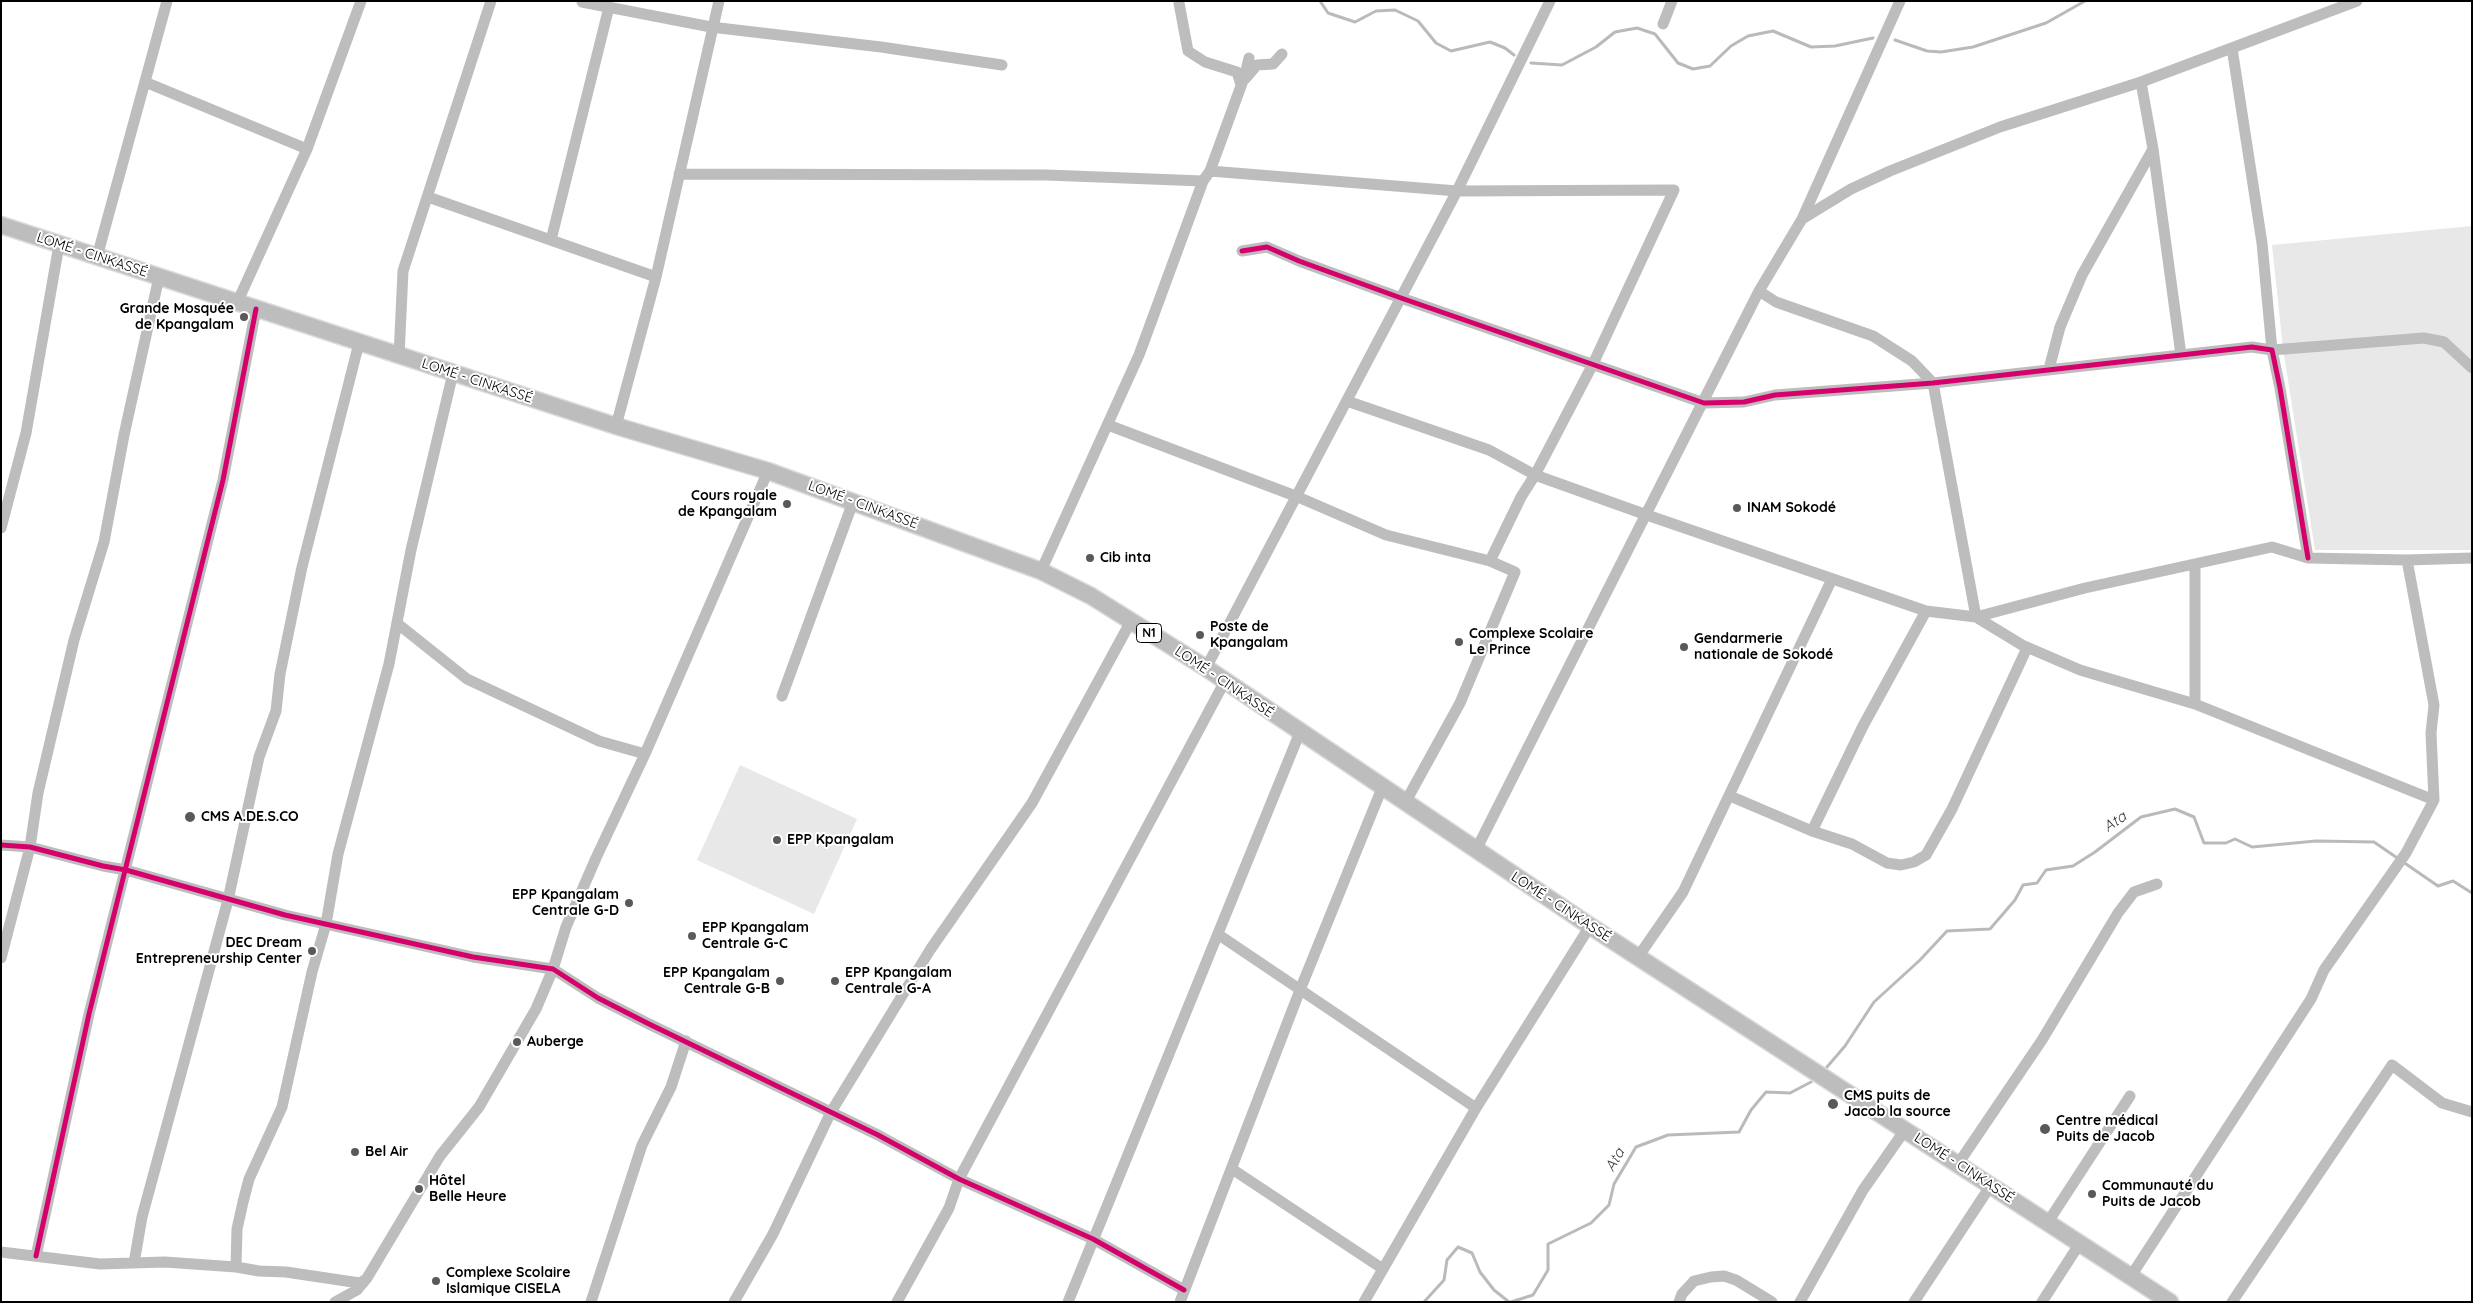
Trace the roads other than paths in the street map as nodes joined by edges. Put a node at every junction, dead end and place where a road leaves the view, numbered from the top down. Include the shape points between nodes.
1 (167, 1) edge
2 (361, 1) edge
3 (491, 1) edge
4 (719, 1) edge
5 (1550, 1) edge
6 (1672, 1) edge
7 (1900, 1) edge
8 (2357, 1) edge
9 (582, 2) edge
10 (1179, 3) dead end
11 (609, 7) junction
12 (1663, 24) dead end
13 (711, 27) junction
14 (2232, 48) junction
15 (1282, 54) dead end
16 (1249, 58) dead end
17 (1002, 65) dead end
18 (145, 82) junction
19 (2141, 82) junction
20 (1241, 85) junction
21 (307, 149) junction
22 (2153, 149) junction
23 (679, 174) junction
24 (1206, 176) junction
25 (1457, 191) junction
26 (428, 197) junction
27 (1802, 218) junction
28 (1, 225) edge
29 (551, 240) junction
30 (59, 244) junction
31 (1242, 251) dead end
32 (97, 257) junction
33 (159, 277) junction
34 (656, 277) junction
35 (1759, 291) junction
36 (1401, 298) junction
37 (237, 303) junction
38 (256, 309) junction
39 (359, 343) junction
40 (2272, 350) junction
41 (2181, 355) junction
42 (399, 356) junction
43 (1593, 364) junction
44 (2472, 368) edge
45 (2049, 369) junction
46 (453, 373) junction
47 (1932, 383) junction
48 (1347, 401) junction
49 (1704, 402) junction
50 (1108, 425) junction
51 (616, 426) junction
52 (768, 470) junction
53 (1535, 474) junction
54 (1298, 497) junction
55 (853, 502) junction
56 (1644, 514) junction
57 (1, 528) edge
58 (2308, 558) junction
59 (2472, 558) edge
60 (2407, 560) junction
61 (1490, 561) junction
62 (2195, 565) junction
63 (1041, 571) junction
64 (1832, 578) junction
65 (1926, 611) junction
66 (1976, 617) junction
67 (1131, 621) junction
68 (398, 624) junction
69 (2027, 648) junction
70 (1206, 668) junction
71 (1225, 681) junction
72 (782, 696) dead end
73 (2194, 704) junction
74 (1300, 732) junction
75 (645, 754) junction
76 (1382, 788) junction
77 (1730, 796) junction
78 (2434, 800) junction
79 (1405, 803) junction
80 (1812, 831) junction
81 (1, 845) edge
82 (30, 847) junction
83 (1476, 850) junction
84 (126, 870) junction
85 (2157, 884) dead end
86 (228, 900) junction
87 (326, 924) junction
88 (1590, 926) junction
89 (1219, 935) junction
90 (1638, 957) junction
91 (1, 958) edge
92 (553, 969) junction
93 (1300, 990) junction
94 (686, 1041) junction
95 (2130, 1096) dead end
96 (1476, 1108) junction
97 (831, 1112) junction
98 (2472, 1112) edge
99 (1905, 1130) junction
100 (1958, 1164) junction
101 (1232, 1169) junction
102 (959, 1179) junction
103 (1991, 1186) junction
104 (2048, 1222) junction
105 (1093, 1239) junction
106 (2080, 1243) junction
107 (1, 1252) edge
108 (36, 1256) junction
109 (134, 1263) junction
110 (236, 1267) junction
111 (1383, 1269) junction
112 (2131, 1276) junction
113 (367, 1278) junction
114 (357, 1290) junction
115 (1182, 1296) edge
116 (335, 1302) edge
117 (353, 1302) edge
118 (591, 1302) edge
119 (734, 1302) edge
120 (897, 1302) edge
121 (1068, 1302) edge
122 (1364, 1302) edge
123 (1679, 1302) edge
124 (1772, 1302) edge
125 (1800, 1302) edge
126 (1914, 1302) edge
127 (2042, 1302) edge
128 (2170, 1302) edge
129 (2232, 1302) edge

1 - 18 street
2 - 21 street
3 - 26 street
4 - 13 street
5 - 25 street
6 - 12 street
7 - 27 street
8 - 14 street
9 - 11 street
10 - 20 street via 1188,51 1205,62 1236,72
11 - 13 street
11 - 29 street
13 - 17 street
13 - 23 street
14 - 19 street
14 - 40 street via 2262,243
15 - 20 street via 1273,64 1257,65
16 - 20 street
18 - 21 street
18 - 32 street
19 - 22 street
19 - 27 street via 2000,126 1882,174
20 - 24 street
21 - 37 street
22 - 41 street
22 - 45 street via 2082,275 2060,327
23 - 24 street
23 - 34 street
24 - 25 street
24 - 50 street via 1139,355
25 - 36 street
25 - 43 street via 1674,190
26 - 29 street
26 - 42 street via 403,270
27 - 35 street
28 - 30 highway, LOMÉ - CINKASSÉ / N1
29 - 34 street
30 - 32 highway, LOMÉ - CINKASSÉ / N1
30 - 57 street via 26,433
31 - 36 street via 1267,247
32 - 33 highway, LOMÉ - CINKASSÉ / N1
33 - 37 highway, LOMÉ - CINKASSÉ / N1
33 - 82 street via 104,542 74,640 38,793
34 - 51 street
35 - 47 street via 1776,302 1874,336 1912,361
35 - 49 street
36 - 43 street
36 - 48 street
37 - 38 highway, LOMÉ - CINKASSÉ / N1
38 - 39 highway, LOMÉ - CINKASSÉ / N1
38 - 84 street via 223,480
39 - 42 highway, LOMÉ - CINKASSÉ / N1
39 - 86 street via 302,567 280,674 276,711 259,757
40 - 41 street via 2252,347
40 - 44 street via 2424,338 2444,342
40 - 58 street
41 - 45 street
42 - 46 highway, LOMÉ - CINKASSÉ / N1
43 - 49 street
43 - 53 street
45 - 47 street
46 - 51 highway, LOMÉ - CINKASSÉ / N1
46 - 68 street via 409,559
47 - 49 street via 1775,395 1744,402
47 - 66 street
48 - 53 street via 1489,450
48 - 54 street
49 - 56 street
50 - 54 street
50 - 63 street
51 - 52 highway, LOMÉ - CINKASSÉ / N1
52 - 55 highway, LOMÉ - CINKASSÉ / N1
52 - 75 street
53 - 56 street
53 - 61 street
54 - 61 street via 1386,535
54 - 70 street
55 - 63 highway, LOMÉ - CINKASSÉ / N1
55 - 72 street
56 - 64 street
56 - 83 street
58 - 60 street
58 - 62 street via 2272,547
59 - 60 street
60 - 78 street via 2434,705
61 - 79 street via 1515,572 1460,703
62 - 66 street via 2085,588
62 - 73 street
63 - 67 highway, LOMÉ - CINKASSÉ / N1
64 - 65 street
64 - 77 street
65 - 66 street
65 - 80 street via 1872,709
66 - 69 street
67 - 70 highway, LOMÉ - CINKASSÉ / N1
67 - 97 street via 1032,803 930,950
68 - 75 street via 467,679 599,742
68 - 87 street via 338,854
69 - 73 street via 2080,670
69 - 80 street via 1952,809 1926,855 1901,865 1887,863 1852,844
70 - 71 highway, LOMÉ - CINKASSÉ / N1
71 - 74 highway, LOMÉ - CINKASSÉ / N1
71 - 102 street
73 - 78 street
74 - 76 highway, LOMÉ - CINKASSÉ / N1
74 - 89 street
75 - 92 street via 566,927
76 - 79 highway, LOMÉ - CINKASSÉ / N1
76 - 93 street
77 - 80 street
77 - 90 street via 1683,892
78 - 112 street via 2406,853 2324,970 2311,999
79 - 83 highway, LOMÉ - CINKASSÉ / N1
81 - 82 street
82 - 84 street
82 - 91 street
83 - 88 highway, LOMÉ - CINKASSÉ / N1
84 - 86 street
84 - 108 street via 89,1014
85 - 100 street via 2134,892 2118,913 2042,1040
86 - 87 street
86 - 109 street via 142,1217
87 - 92 street via 473,957
87 - 110 street via 282,1107 247,1187 237,1229
88 - 90 highway, LOMÉ - CINKASSÉ / N1
88 - 96 street
89 - 93 street
89 - 105 street
90 - 99 highway, LOMÉ - CINKASSÉ / N1
92 - 94 street via 598,998
92 - 113 street via 536,1009 479,1107 440,1156
93 - 96 street
93 - 101 street
94 - 97 street
94 - 118 street via 671,1087 642,1145
95 - 104 street
96 - 111 street
97 - 102 street
97 - 119 street via 773,1234
98 - 129 street via 2442,1103 2392,1066
99 - 100 highway, LOMÉ - CINKASSÉ / N1
99 - 125 street via 1864,1190
100 - 103 highway, LOMÉ - CINKASSÉ / N1
101 - 111 street
101 - 115 street
102 - 105 street
102 - 120 street via 950,1208
103 - 104 highway, LOMÉ - CINKASSÉ / N1
103 - 126 street
104 - 106 highway, LOMÉ - CINKASSÉ / N1
105 - 115 street
105 - 121 street
106 - 112 highway, LOMÉ - CINKASSÉ / N1
106 - 127 street
107 - 108 street
108 - 109 street via 100,1264
109 - 110 street
110 - 113 street via 360,1283
111 - 122 street
112 - 128 highway, LOMÉ - CINKASSÉ / N1
113 - 114 street
114 - 116 street
114 - 117 street
123 - 124 street via 1694,1281 1724,1276

